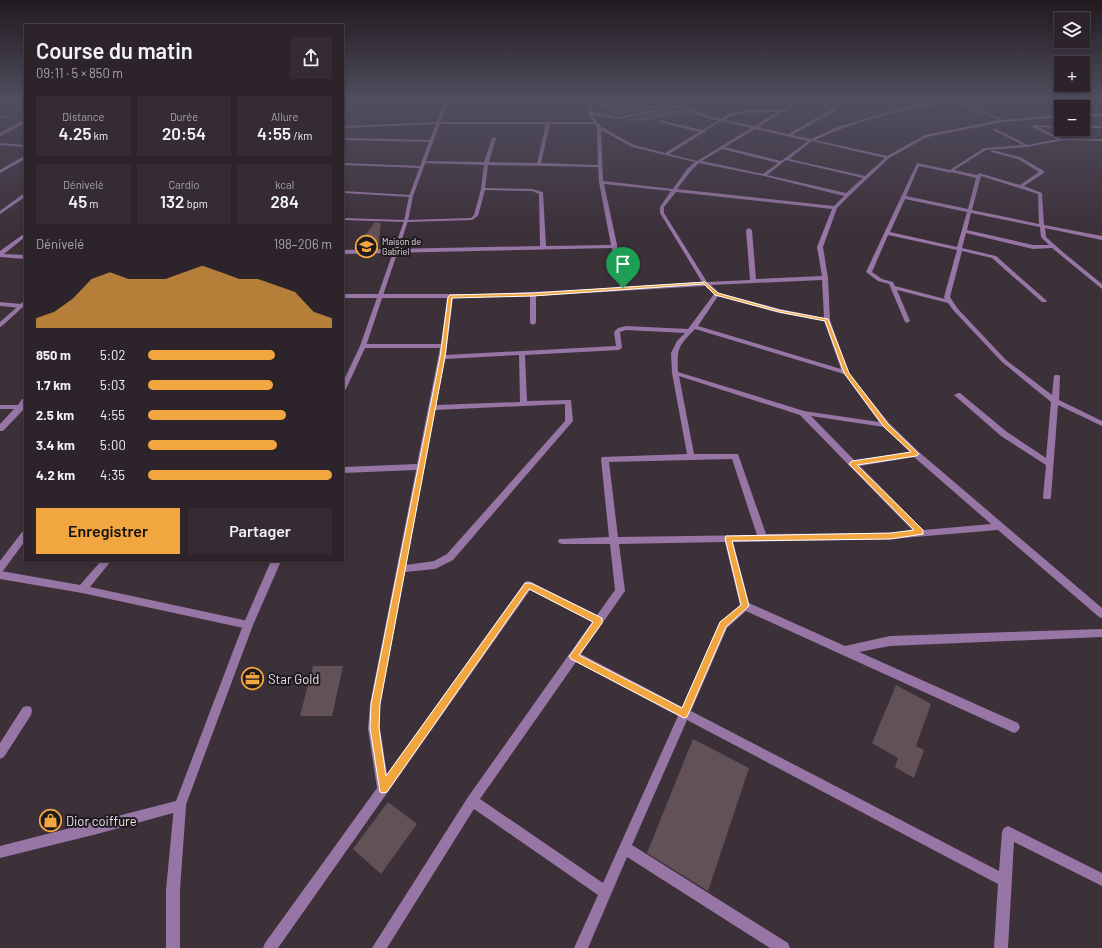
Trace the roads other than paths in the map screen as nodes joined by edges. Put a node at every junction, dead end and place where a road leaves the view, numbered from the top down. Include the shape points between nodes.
1 (431, 143) edge
2 (492, 143) edge
3 (544, 143) edge
4 (599, 143) edge
5 (628, 143) edge
6 (685, 143) edge
7 (730, 143) edge
8 (807, 143) edge
9 (826, 143) edge
10 (913, 143) edge
11 (1021, 143) edge
12 (1042, 143) edge
13 (0, 144) edge
14 (24, 146) edge
15 (1026, 146) junction
16 (722, 148) junction
17 (985, 149) junction
18 (666, 154) junction
19 (888, 157) junction
20 (24, 158) edge
21 (785, 159) junction
22 (698, 162) junction
23 (781, 162) junction
24 (344, 164) edge
25 (422, 164) junction
26 (486, 164) junction
27 (539, 164) junction
28 (601, 166) junction
29 (0, 168) edge
30 (6, 168) junction
31 (0, 172) edge
32 (949, 172) junction
33 (764, 175) junction
34 (866, 177) junction
35 (979, 177) junction
36 (601, 182) junction
37 (1020, 187) junction
38 (482, 189) junction
39 (677, 190) junction
40 (344, 192) edge
41 (847, 195) junction
42 (24, 196) edge
43 (411, 196) junction
44 (903, 197) junction
45 (835, 208) junction
46 (970, 211) junction
47 (0, 213) edge
48 (344, 219) edge
49 (406, 222) junction
50 (1042, 225) junction
51 (749, 230) dead end
52 (964, 231) junction
53 (887, 233) junction
54 (24, 236) edge
55 (1102, 238) edge
56 (615, 246) junction
57 (1054, 246) junction
58 (543, 247) junction
59 (960, 249) junction
60 (396, 250) junction
61 (344, 252) edge
62 (0, 255) edge
63 (24, 257) edge
64 (825, 278) junction
65 (753, 280) junction
66 (705, 283) junction
67 (892, 287) junction
68 (1102, 287) edge
69 (623, 288) junction
70 (533, 294) junction
71 (717, 294) junction
72 (344, 296) edge
73 (380, 296) junction
74 (450, 297) junction
75 (1044, 301) dead end
76 (951, 302) junction
77 (0, 304) edge
78 (23, 304) edge
79 (827, 320) junction
80 (907, 321) dead end
81 (533, 323) dead end
82 (0, 325) edge
83 (692, 329) junction
84 (363, 346) junction
85 (443, 346) junction
86 (522, 353) junction
87 (442, 357) junction
88 (675, 373) junction
89 (846, 373) junction
90 (1057, 376) dead end
91 (344, 387) edge
92 (958, 395) dead end
93 (1055, 401) junction
94 (524, 404) junction
95 (22, 407) edge
96 (0, 408) edge
97 (432, 408) junction
98 (803, 413) junction
99 (1102, 424) edge
100 (886, 425) junction
101 (0, 429) edge
102 (916, 454) junction
103 (691, 457) junction
104 (852, 464) junction
105 (1050, 464) junction
106 (420, 467) junction
107 (344, 470) edge
108 (1047, 497) dead end
109 (1002, 526) junction
110 (920, 532) junction
111 (24, 535) edge
112 (762, 537) junction
113 (728, 538) junction
114 (614, 540) junction
115 (562, 541) dead end
116 (105, 562) edge
117 (276, 562) edge
118 (0, 568) edge
119 (400, 569) junction
120 (0, 575) edge
121 (82, 589) junction
122 (745, 606) junction
123 (1102, 614) edge
124 (599, 621) junction
125 (248, 625) junction
126 (1102, 632) edge
127 (845, 651) junction
128 (574, 656) junction
129 (27, 711) dead end
130 (684, 714) junction
131 (1014, 727) dead end
132 (0, 753) edge
133 (383, 788) junction
134 (472, 801) junction
135 (180, 806) junction
136 (625, 848) junction
137 (0, 852) edge
138 (1102, 880) edge
139 (1005, 881) junction
140 (605, 892) junction
141 (173, 948) edge
142 (270, 948) edge
143 (379, 948) edge
144 (581, 948) edge
145 (783, 948) edge
146 (1001, 948) edge

1 - 25 street
2 - 26 street
3 - 27 street
4 - 28 street
5 - 18 street
6 - 18 street
7 - 16 street
8 - 21 street
9 - 19 street
10 - 19 street
11 - 15 street
12 - 15 street
13 - 14 street
15 - 17 street
16 - 22 street
16 - 23 street
17 - 32 street
17 - 37 street via 1019,158 1042,172
18 - 22 street
19 - 34 street
20 - 30 street
21 - 23 street
21 - 34 street
22 - 33 street
22 - 39 street via 689,170
23 - 33 street
24 - 25 street
25 - 26 street
25 - 43 street
26 - 27 street
26 - 38 street
27 - 28 street
28 - 36 street
29 - 30 street
30 - 31 street
32 - 35 street
32 - 44 street via 918,164
33 - 41 street
34 - 41 street
35 - 37 street via 979,174
35 - 46 street
36 - 39 street
36 - 56 street
37 - 50 street via 1040,193
38 - 49 street via 476,216 472,219
38 - 58 street via 532,190 540,193
39 - 45 street
39 - 66 street via 662,208 662,213
40 - 43 street
41 - 45 street
42 - 47 street
43 - 49 street
44 - 46 street
44 - 53 street
45 - 64 street via 820,247
46 - 50 street
46 - 52 street
48 - 49 street
49 - 60 street
50 - 55 street
50 - 57 street via 1044,237
51 - 65 street
52 - 57 street via 1033,247
52 - 59 street
53 - 59 street
53 - 67 street via 869,272 880,280 891,283
54 - 62 street
56 - 58 street
56 - 69 street
57 - 68 street
58 - 60 street
59 - 75 street via 994,258
59 - 76 street via 947,297
60 - 61 street
60 - 73 street
62 - 63 street
64 - 65 street
64 - 79 street
65 - 66 street
66 - 69 street
66 - 71 street
67 - 76 street
67 - 80 street
69 - 70 street
70 - 74 street
70 - 81 street
71 - 79 street via 779,311
71 - 83 street
72 - 73 street
73 - 74 street
73 - 84 street
74 - 85 street
76 - 93 street via 1004,360
77 - 78 street
78 - 82 street
79 - 89 street
83 - 86 street via 626,328 617,332 619,348
83 - 88 street via 680,341 674,353
83 - 89 street
84 - 85 street
84 - 91 street
85 - 87 street
86 - 87 street
86 - 94 street
87 - 97 street
88 - 98 street
88 - 103 street
89 - 100 street
90 - 93 street
92 - 105 street via 1004,434
93 - 99 street
93 - 105 street
94 - 97 street
94 - 119 street via 568,402 569,421 450,556 436,565
95 - 96 street
95 - 101 street
97 - 106 street
98 - 100 street
98 - 104 street
100 - 102 street
102 - 104 street
102 - 109 street
103 - 112 street via 734,456
103 - 114 street via 605,459
104 - 110 street
105 - 108 street
106 - 107 street
106 - 119 street
109 - 110 street
109 - 123 street
110 - 112 street via 891,536
111 - 118 street
112 - 113 street
113 - 114 street
113 - 122 street
114 - 115 street
114 - 124 street via 620,591
116 - 121 street
117 - 125 street
119 - 133 street via 375,704 374,728
120 - 121 street
121 - 125 street
122 - 127 street
122 - 130 street via 723,625
124 - 128 street
124 - 133 street via 528,585
125 - 135 street
126 - 127 street via 890,641
127 - 131 street
128 - 130 street
128 - 134 street
129 - 132 street
130 - 136 street
130 - 139 street
133 - 142 street
134 - 140 street
134 - 143 street
135 - 137 street
135 - 141 street via 173,890
136 - 140 street
136 - 145 street
138 - 139 street via 1008,832
139 - 146 street
140 - 144 street

